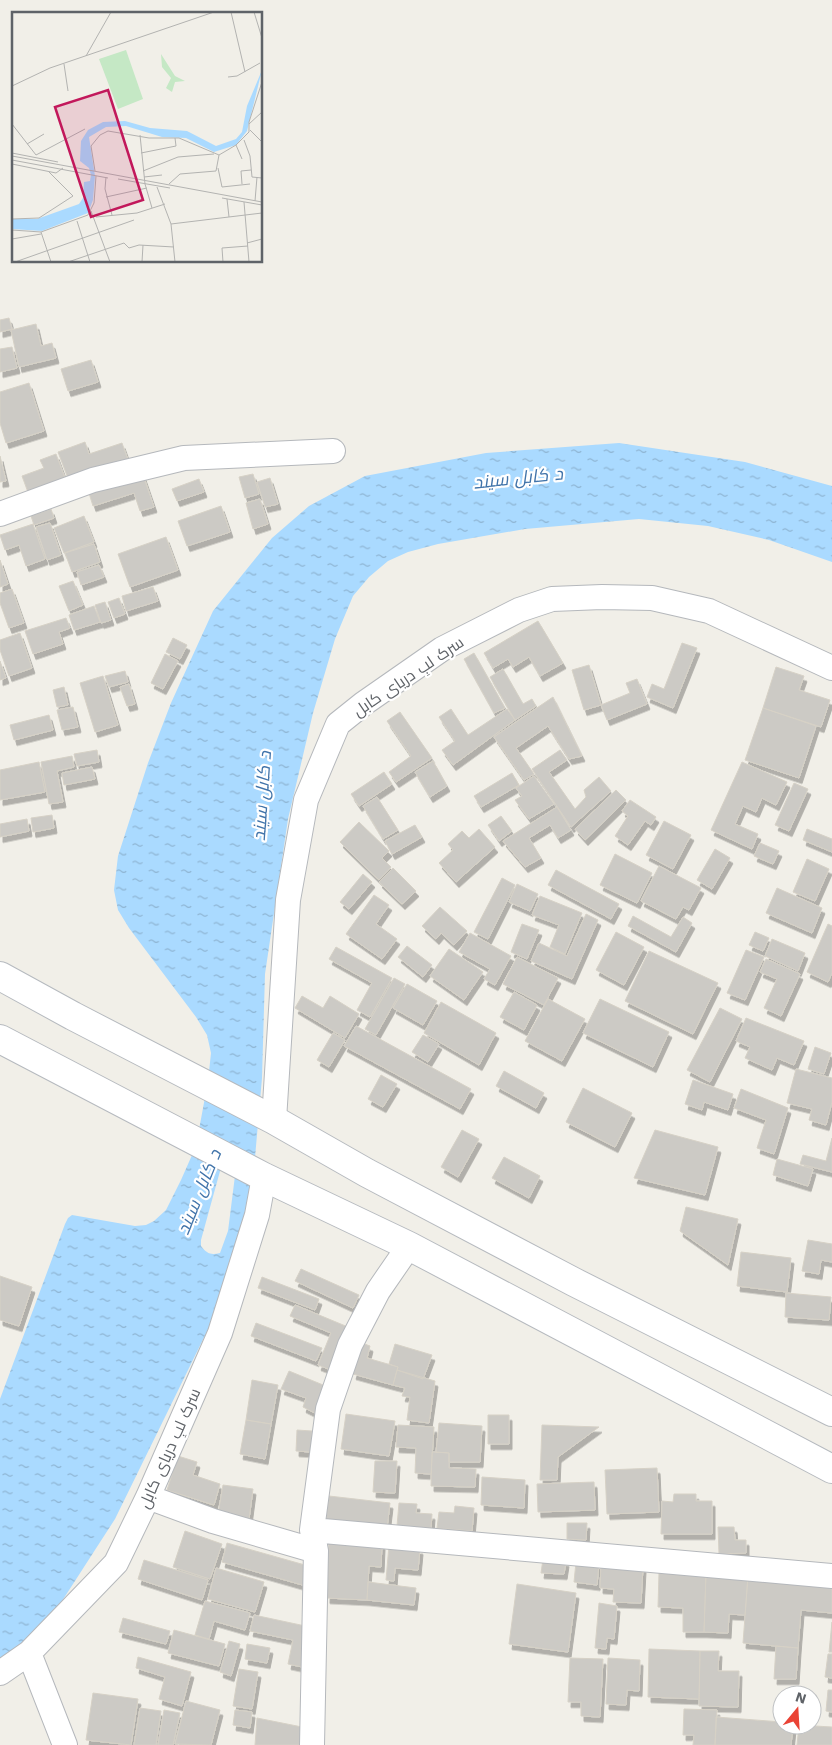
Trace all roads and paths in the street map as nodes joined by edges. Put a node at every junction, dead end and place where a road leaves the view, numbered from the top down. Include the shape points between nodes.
1 (333, 451) dead end
2 (0, 514) edge
3 (832, 668) edge
4 (0, 976) edge
5 (0, 1039) edge
6 (271, 1118) junction
7 (262, 1176) junction
8 (409, 1246) junction
9 (832, 1412) edge
10 (832, 1469) edge
11 (148, 1497) junction
12 (314, 1540) junction
13 (832, 1576) edge
14 (29, 1652) junction
15 (0, 1673) edge
16 (65, 1745) edge
17 (312, 1745) edge

1 - 2 street via 184,458 93,480
3 - 6 street, سرک لبِ دریای کابل via 710,611 652,598 552,599 520,610 442,649 338,724 306,800 288,900
4 - 6 main road
5 - 7 main road
6 - 9 main road via 565,1278
7 - 8 main road
7 - 11 street, سرک لبِ دریای کابل via 257,1215 220,1333
8 - 10 main road
8 - 12 street via 378,1292 350,1345 328,1409
11 - 12 street via 213,1521
11 - 14 street, سرک لبِ دریای کابل via 116,1563
12 - 13 street
12 - 17 street
14 - 15 street, سرک لبِ دریای کابل
14 - 16 street

